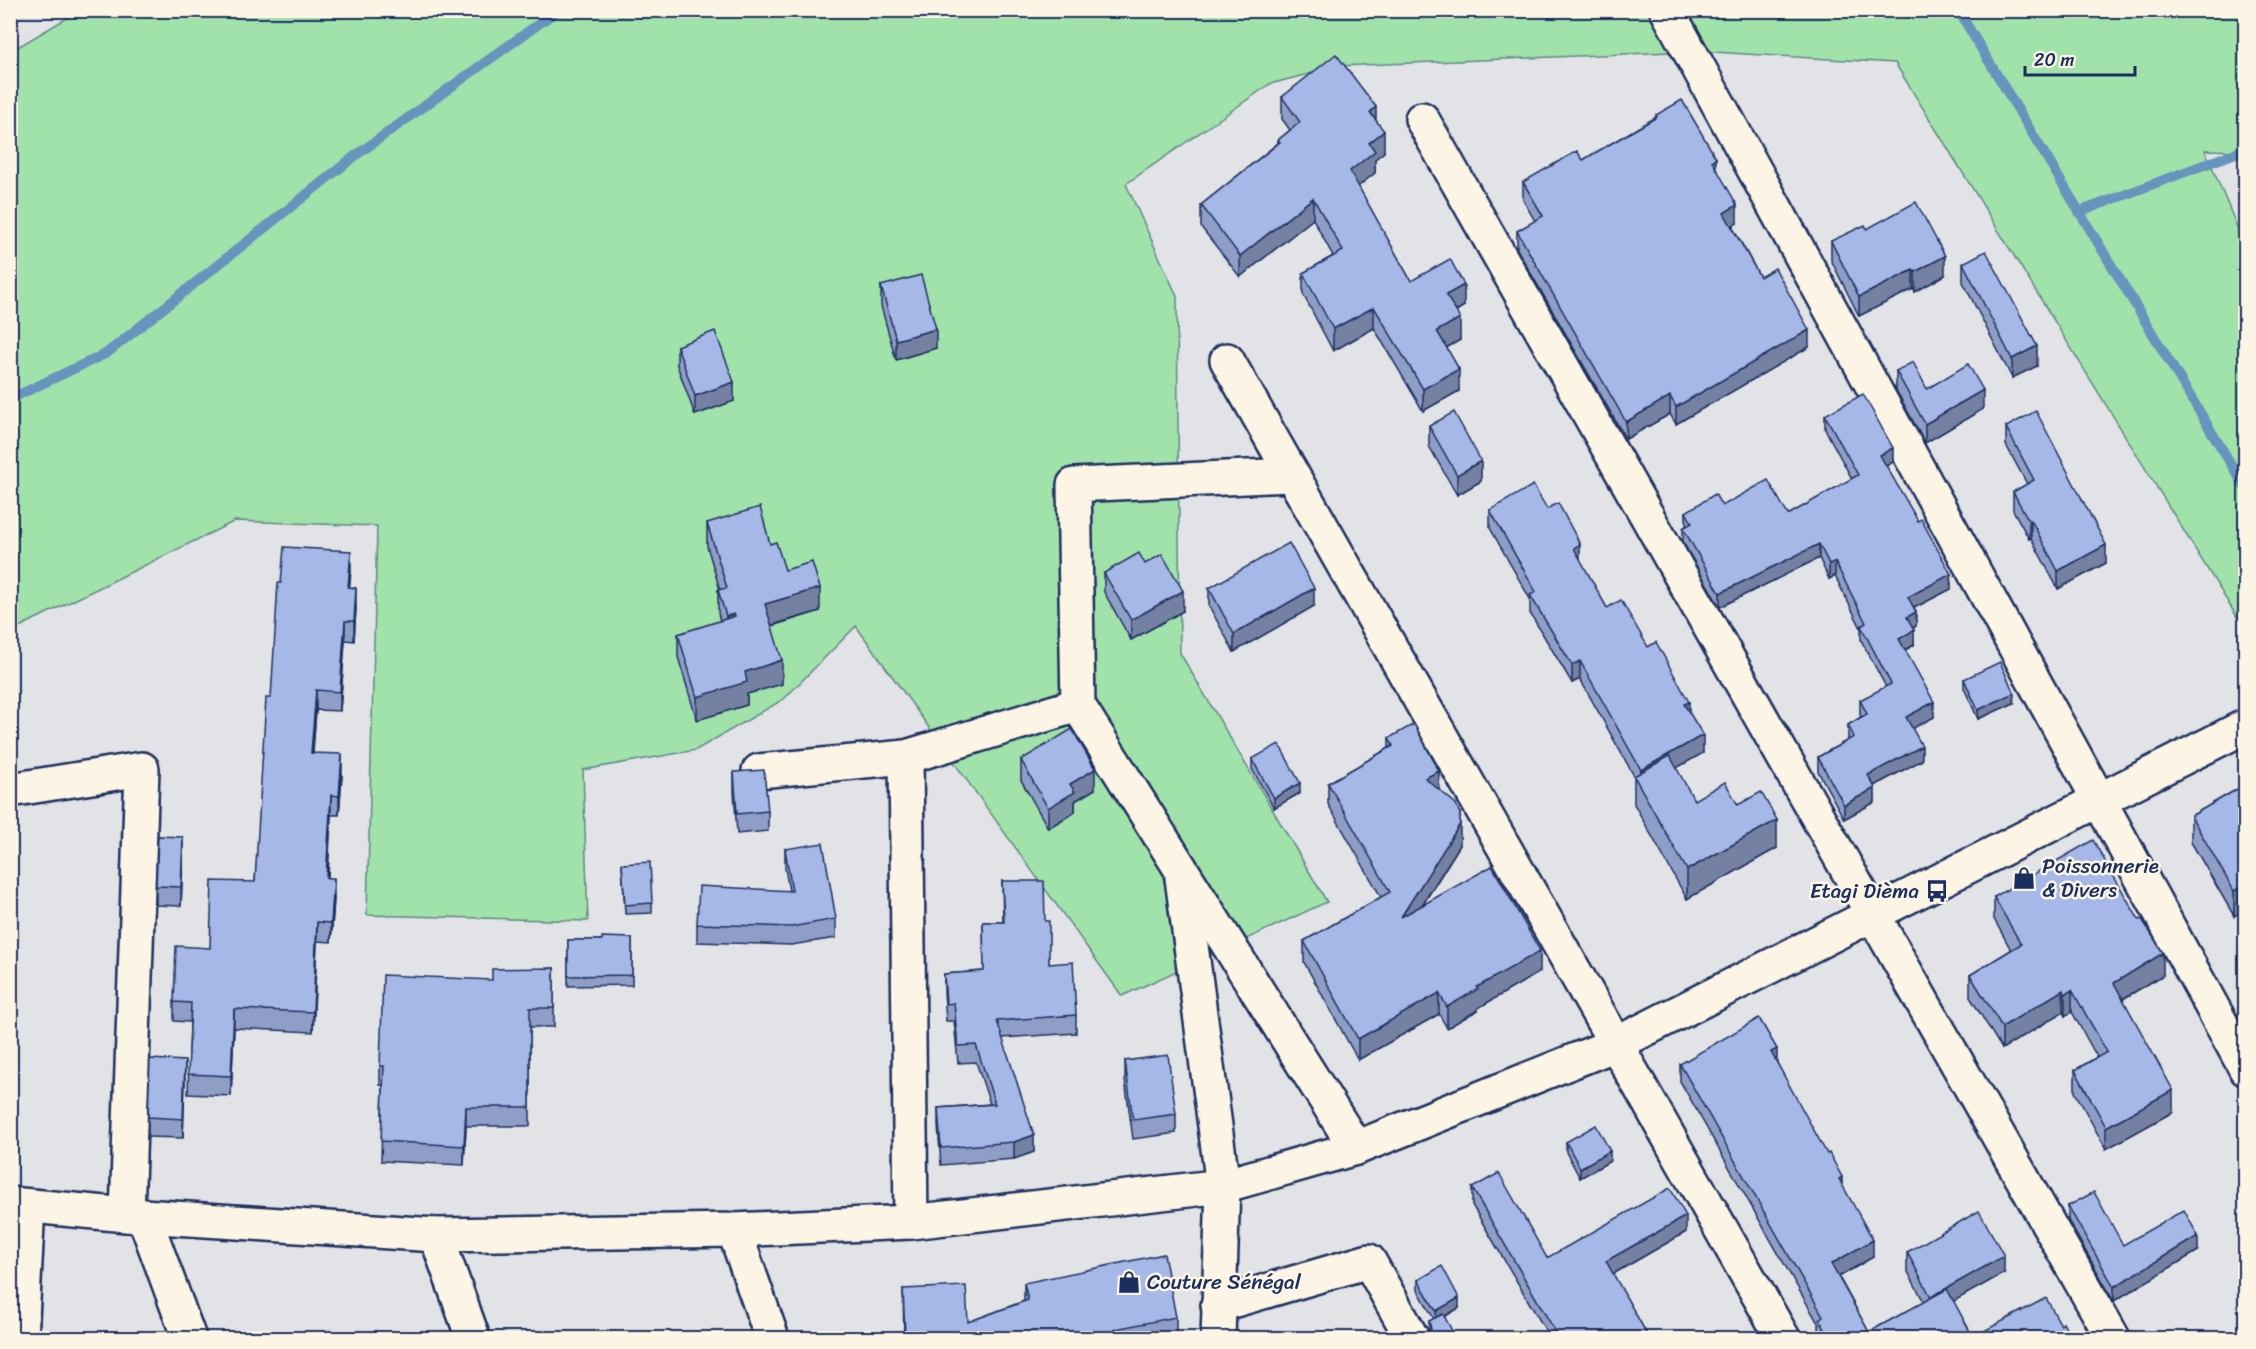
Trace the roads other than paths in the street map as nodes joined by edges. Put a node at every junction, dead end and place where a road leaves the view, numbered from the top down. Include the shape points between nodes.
1 (1667, 10) edge
2 (1422, 119) dead end
3 (1227, 360) dead end
4 (1292, 475) junction
5 (1078, 705) junction
6 (2246, 726) edge
7 (906, 757) junction
8 (759, 771) edge
9 (10, 790) edge
10 (2099, 800) junction
11 (1180, 868) junction
12 (1872, 915) junction
13 (1616, 1044) junction
14 (2246, 1069) edge
15 (1356, 1148) junction
16 (1223, 1186) junction
17 (19, 1205) edge
18 (136, 1216) junction
19 (911, 1222) junction
20 (734, 1230) junction
21 (435, 1235) junction
22 (1218, 1305) junction
23 (21, 1338) edge
24 (189, 1338) edge
25 (473, 1338) edge
26 (772, 1338) edge
27 (1218, 1338) edge
28 (1412, 1338) edge
29 (1783, 1338) edge
30 (2113, 1338) edge

1 - 10 street
2 - 12 street
3 - 4 street
4 - 5 street via 1074,485
4 - 13 street
5 - 7 street
5 - 11 street
6 - 10 street
7 - 8 street
7 - 19 street
9 - 18 street via 142,769
10 - 12 street
10 - 14 street
11 - 15 street
11 - 16 street
12 - 13 street
12 - 30 street
13 - 15 street
13 - 29 street
15 - 16 street
16 - 19 street
16 - 22 street
17 - 18 street
17 - 23 street
18 - 21 street
18 - 24 street
19 - 20 street
20 - 21 street
20 - 26 street
21 - 25 street
22 - 27 street
22 - 28 street via 1369,1261

